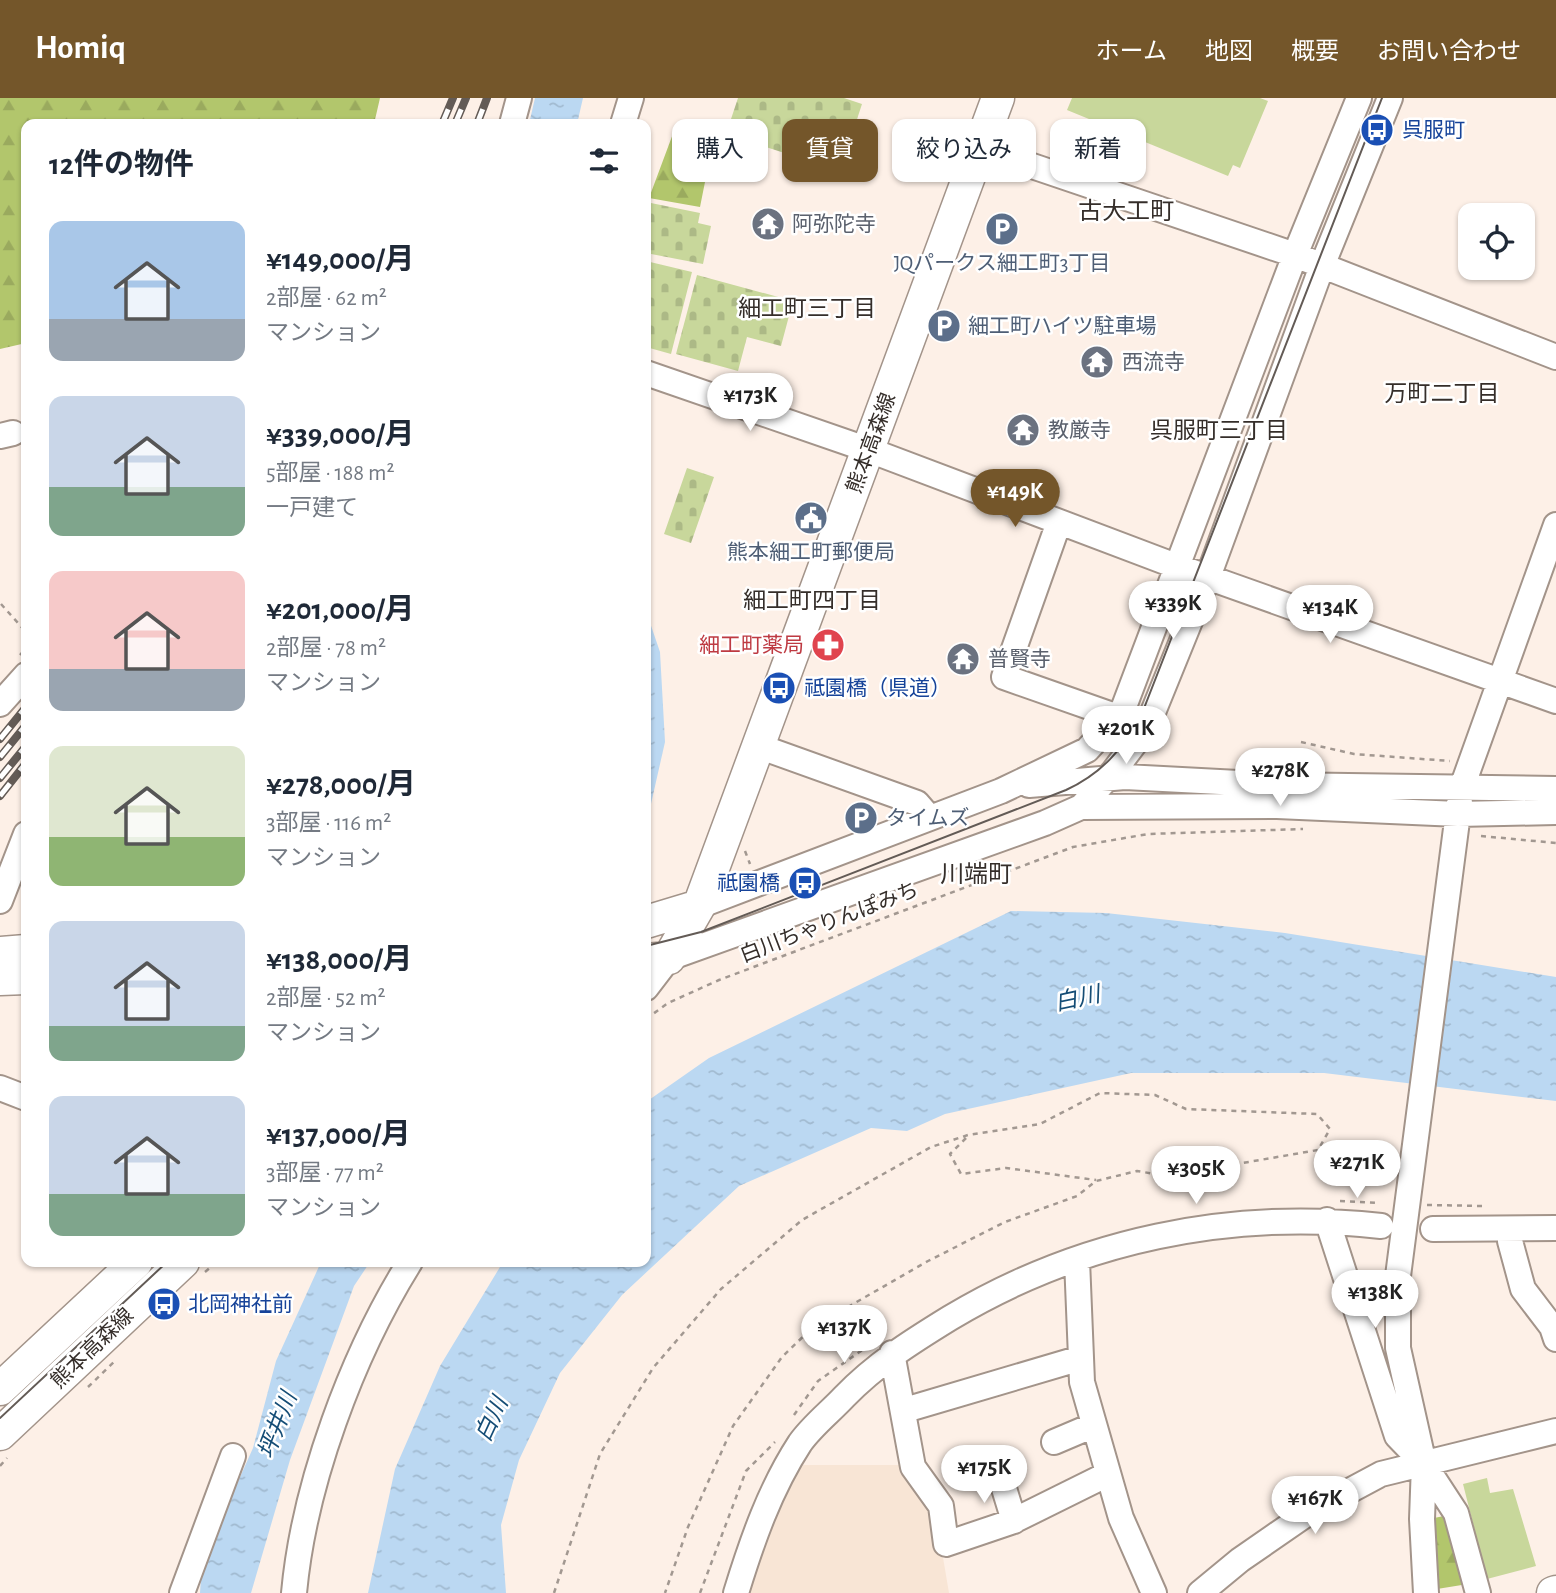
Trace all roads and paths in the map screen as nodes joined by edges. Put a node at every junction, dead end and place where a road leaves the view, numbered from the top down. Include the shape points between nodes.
1 (519, 98) edge
2 (631, 98) edge
3 (998, 98) edge
4 (1359, 98) edge
5 (1390, 98) edge
6 (513, 119) edge
7 (625, 119) edge
8 (990, 119) edge
9 (1036, 167) edge
10 (967, 182) edge
11 (1295, 255) junction
12 (1322, 266) junction
13 (1556, 357) edge
14 (651, 375) edge
15 (869, 450) junction
16 (1059, 522) junction
17 (1556, 525) edge
18 (1176, 566) junction
19 (1208, 577) junction
20 (1, 604) edge
21 (21, 626) edge
22 (21, 680) edge
23 (1499, 682) junction
24 (2, 700) edge
25 (1556, 701) edge
26 (1118, 717) junction
27 (1147, 727) junction
28 (1301, 742) dead end
29 (758, 746) junction
30 (1471, 762) junction
31 (1107, 778) junction
32 (1166, 779) junction
33 (1556, 789) edge
34 (1001, 791) junction
35 (1459, 802) junction
36 (1081, 807) junction
37 (1556, 812) edge
38 (930, 818) junction
39 (1311, 829) dead end
40 (1479, 836) dead end
41 (742, 843) dead end
42 (1556, 843) edge
43 (21, 847) edge
44 (759, 868) dead end
45 (0, 901) edge
46 (699, 906) junction
47 (651, 920) edge
48 (21, 951) edge
49 (0, 953) edge
50 (657, 959) edge
51 (21, 978) edge
52 (0, 979) edge
53 (651, 1015) edge
54 (0, 1088) edge
55 (21, 1096) edge
56 (968, 1135) junction
57 (1097, 1181) junction
58 (1394, 1208) junction
59 (1333, 1210) junction
60 (1556, 1228) edge
61 (1433, 1229) dead end
62 (1510, 1241) dead end
63 (1077, 1260) junction
64 (130, 1267) edge
65 (178, 1267) edge
66 (407, 1267) edge
67 (1556, 1339) edge
68 (882, 1348) junction
69 (1081, 1358) junction
70 (4, 1381) edge
71 (31, 1407) junction
72 (905, 1410) junction
73 (790, 1421) dead end
74 (1094, 1425) junction
75 (1556, 1431) edge
76 (0, 1434) edge
77 (776, 1442) dead end
78 (1054, 1442) dead end
79 (770, 1454) dead end
80 (233, 1457) dead end
81 (1424, 1464) junction
82 (999, 1472) dead end
83 (1108, 1474) junction
84 (1014, 1521) junction
85 (182, 1593) edge
86 (295, 1593) edge
87 (554, 1593) edge
88 (665, 1593) edge
89 (736, 1593) edge
90 (1154, 1593) edge
91 (1200, 1593) edge
92 (1426, 1593) edge
93 (1478, 1593) edge

1 - 6 street
2 - 7 street
3 - 8 main road, 熊本高森線
4 - 11 street
5 - 12 street
9 - 11 street
10 - 15 main road, 熊本高森線
11 - 12 street
11 - 18 street
12 - 13 street
12 - 19 street
14 - 15 street
15 - 16 street
15 - 29 main road, 熊本高森線
16 - 18 street
16 - 26 street via 1004,677
17 - 23 street
18 - 19 street
18 - 26 street
19 - 23 street
19 - 27 street
20 - 21 path
22 - 24 street
23 - 25 street
23 - 30 street
26 - 34 street via 1087,750
27 - 31 street
27 - 32 street via 1148,761
28 - 30 path via 1354,754
29 - 38 street via 917,803
29 - 46 main road, 熊本高森線
30 - 35 street
31 - 32 street
31 - 34 street
31 - 36 street
32 - 35 street
33 - 35 street
34 - 38 street
35 - 36 street
35 - 37 street
35 - 58 street
36 - 50 street
38 - 46 street
39 - 53 path, 白川ちゃりんぽみち via 1148,834 1073,847 719,980
40 - 42 path
41 - 44 path via 749,863
43 - 45 street
46 - 47 main road
46 - 50 main road, 熊本高森線
48 - 49 main road
51 - 52 main road
54 - 55 street
56 - 57 path via 950,1154 961,1174 1006,1168
56 - 57 path via 1040,1124 1100,1093 1155,1095 1186,1109 1317,1114 1330,1129 1318,1150 1167,1176 1137,1171
56 - 87 path via 931,1147 803,1220 721,1289 653,1368 600,1454
57 - 88 path via 1077,1196 1005,1223 928,1261 813,1327 782,1357 733,1426 688,1527
58 - 59 street
58 - 59 path
58 - 81 street via 1398,1348
59 - 63 street via 1119,1244
59 - 81 street via 1397,1436
60 - 61 street
62 - 67 street via 1523,1289
63 - 68 street via 1011,1284
63 - 69 street
64 - 70 main road, 熊本高森線
65 - 71 main road, 熊本高森線
66 - 86 street via 361,1356 332,1429 308,1513
68 - 72 street
68 - 73 path via 818,1381
68 - 89 street via 802,1441 758,1527
69 - 72 street
69 - 74 street via 1082,1382
70 - 71 street
71 - 76 main road, 熊本高森線
72 - 84 street via 913,1467 941,1506 946,1544
74 - 78 street
74 - 83 street
75 - 81 street
77 - 79 path
80 - 85 street
81 - 91 street via 1381,1474 1308,1513
81 - 92 street
81 - 93 street via 1456,1513
82 - 84 street
83 - 84 street
83 - 90 street via 1121,1518

